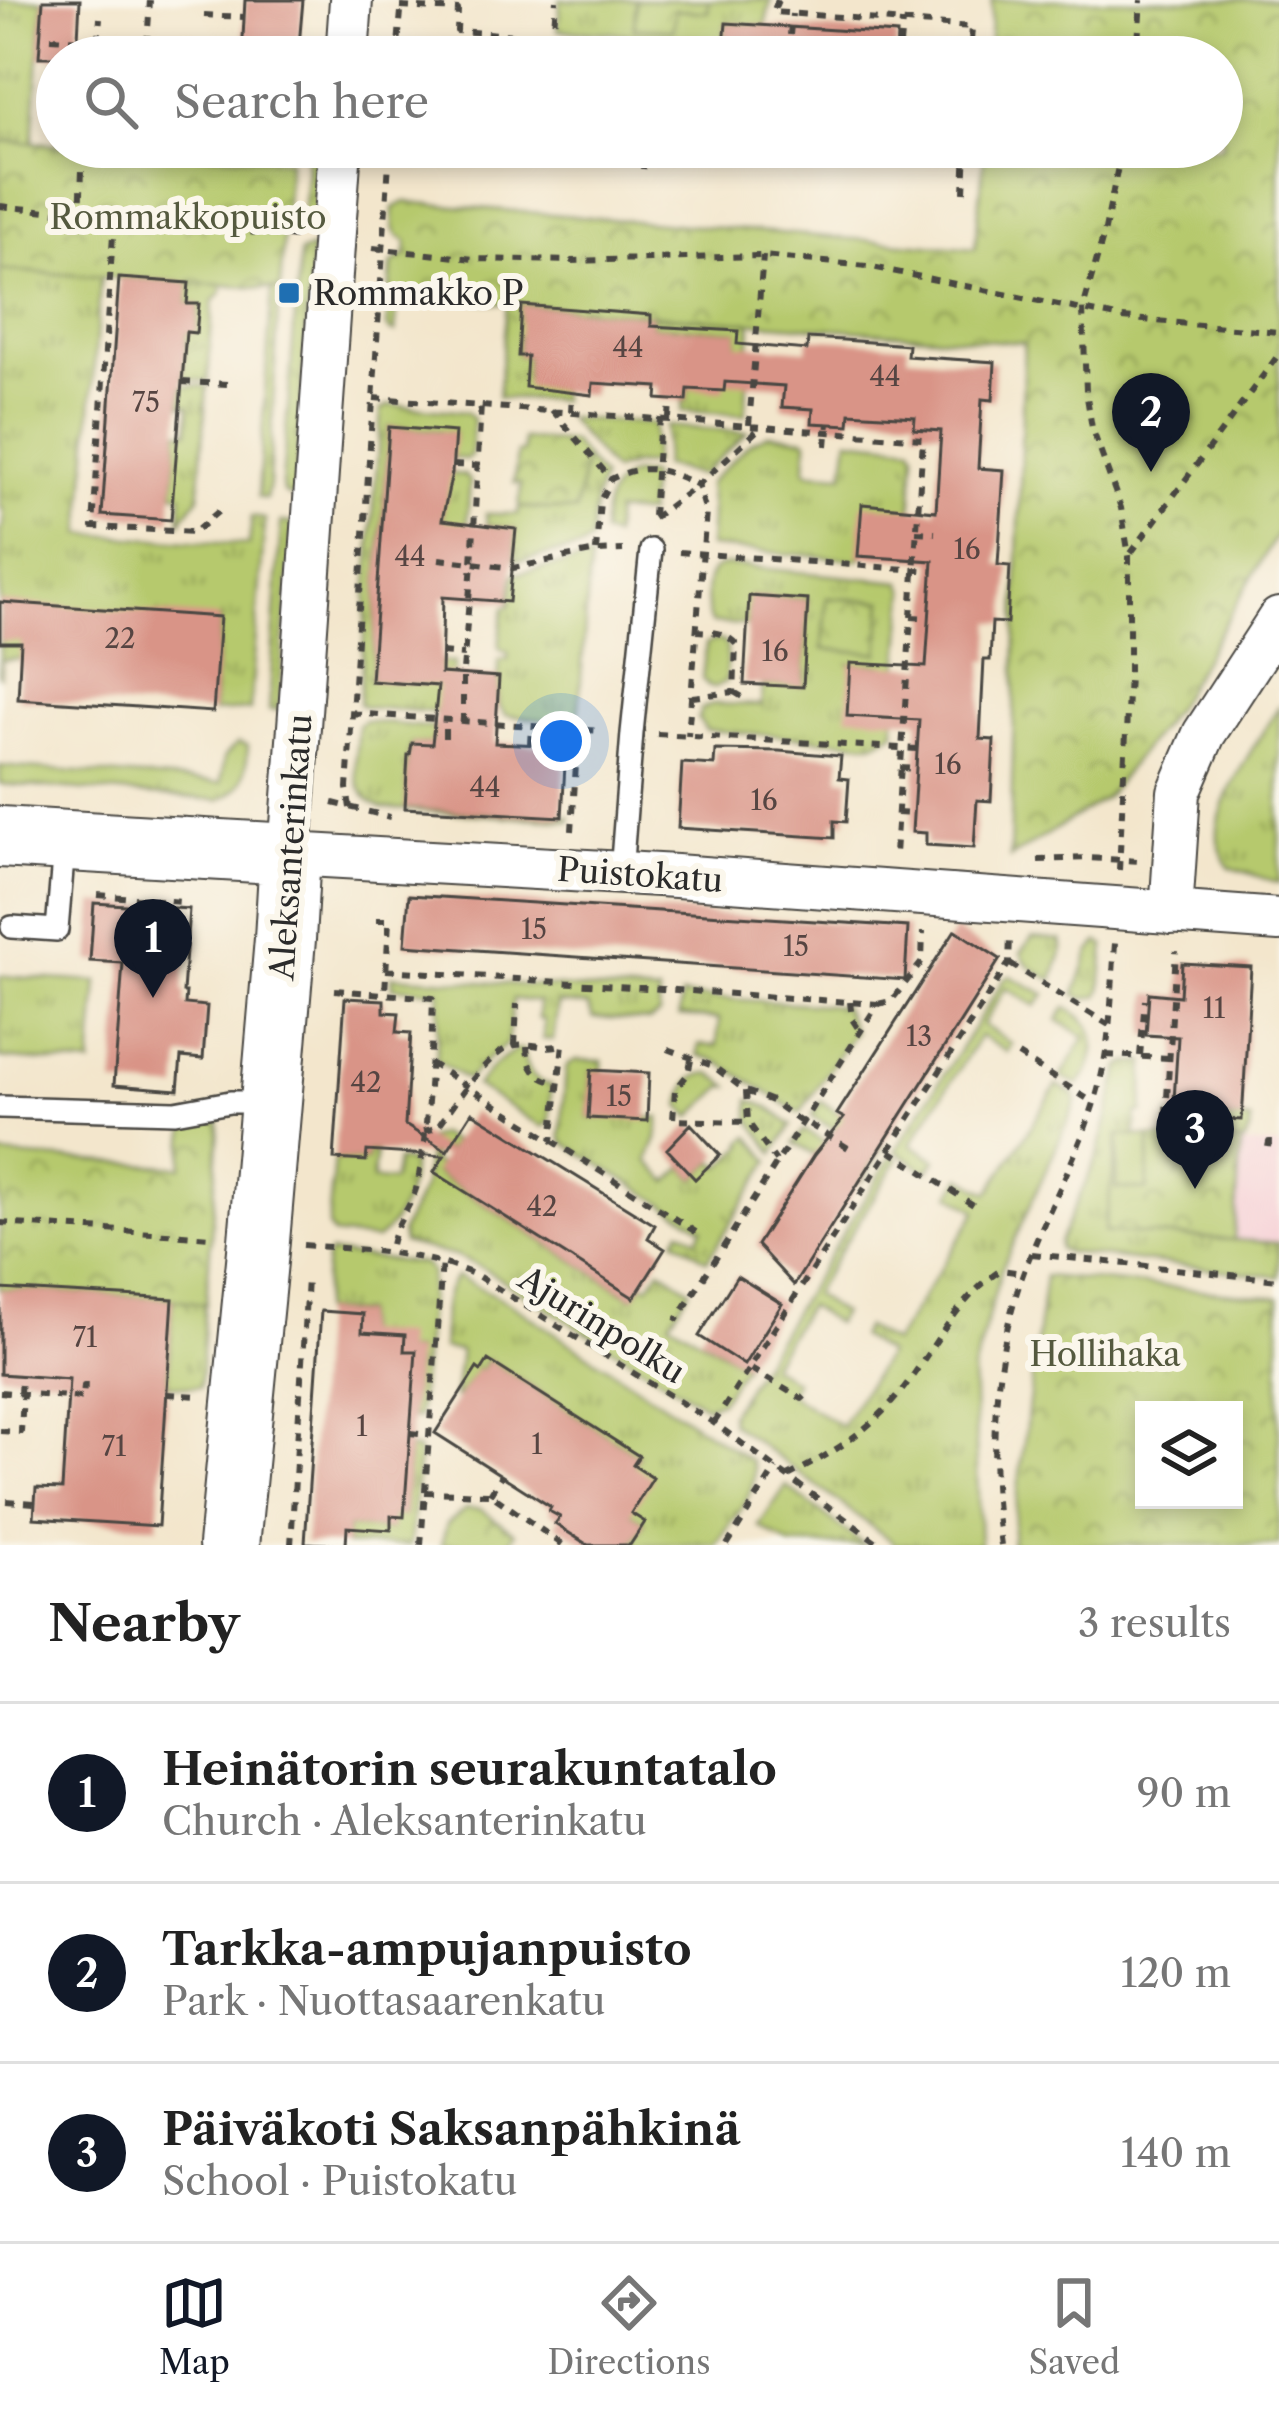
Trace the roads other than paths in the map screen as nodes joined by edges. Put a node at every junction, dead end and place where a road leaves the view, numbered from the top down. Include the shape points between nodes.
1 (351, 0) edge
2 (348, 36) edge
3 (339, 168) edge
4 (651, 550) road end
5 (1279, 619) edge
6 (0, 837) edge
7 (64, 841) junction
8 (290, 854) junction
9 (621, 873) junction
10 (1279, 920) edge
11 (1174, 926) junction
12 (12, 927) dead end
13 (271, 1102) junction
14 (0, 1107) edge
15 (229, 1545) edge

1 - 2 street
3 - 8 street, Aleksanterinkatu
4 - 9 lane
5 - 11 street via 1204,734 1179,792
6 - 7 main road, Puistokatu
7 - 8 main road, Puistokatu
7 - 12 lane via 57,930
8 - 9 street, Puistokatu
8 - 13 main road, Aleksanterinkatu
9 - 11 street, Puistokatu via 1117,910
10 - 11 street, Puistokatu
13 - 14 lane via 176,1112
13 - 15 main road, Aleksanterinkatu via 284,1255

